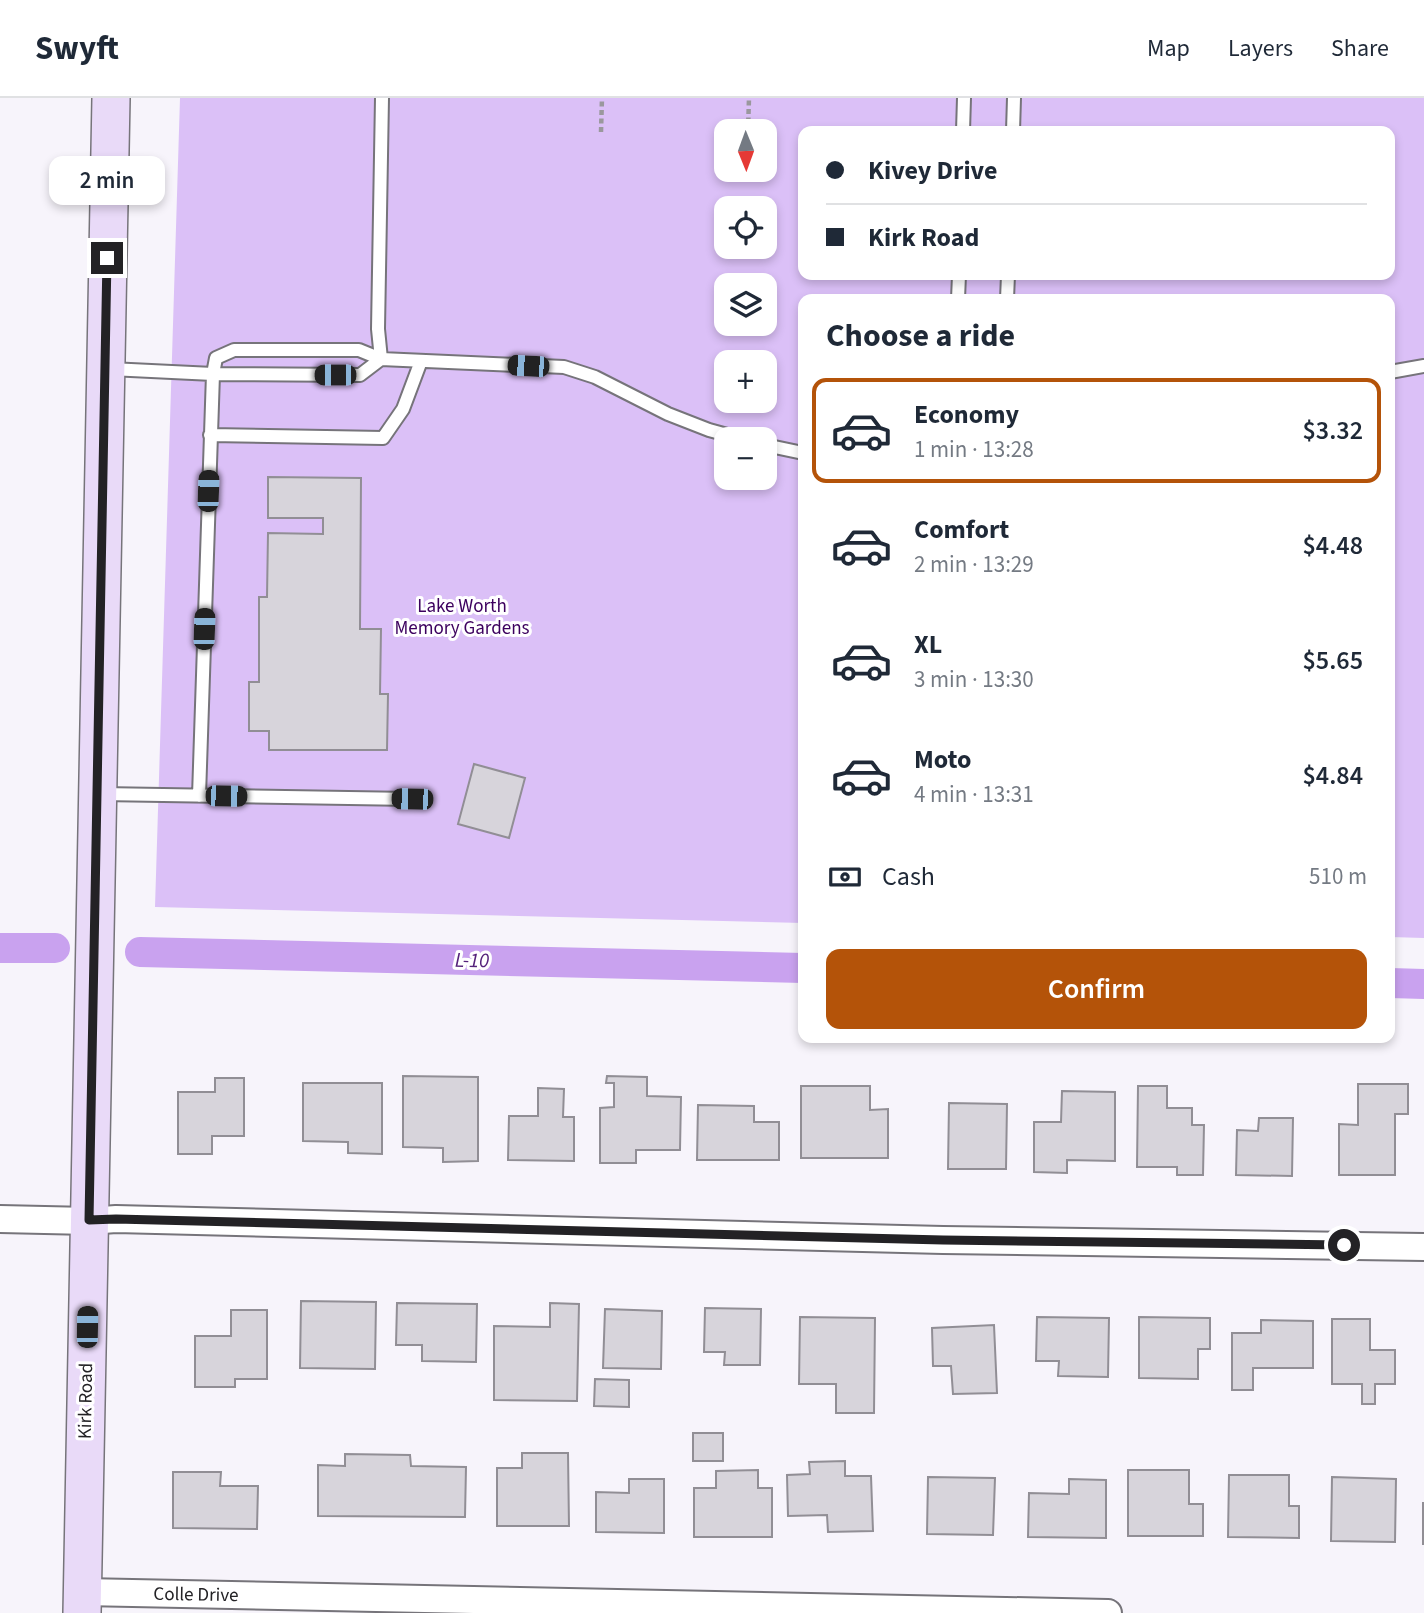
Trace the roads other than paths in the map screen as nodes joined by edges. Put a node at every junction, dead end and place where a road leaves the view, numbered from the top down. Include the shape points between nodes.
1 (111, 98) edge
2 (383, 98) edge
3 (964, 98) edge
4 (1014, 98) edge
5 (963, 126) edge
6 (1013, 126) edge
7 (381, 359) junction
8 (421, 361) junction
9 (1424, 366) edge
10 (105, 369) junction
11 (1395, 371) edge
12 (213, 374) junction
13 (714, 431) edge
14 (210, 435) junction
15 (777, 448) edge
16 (798, 452) edge
17 (97, 794) junction
18 (199, 796) junction
19 (412, 799) dead end
20 (0, 1219) edge
21 (89, 1220) junction
22 (1424, 1247) edge
23 (82, 1603) edge
24 (1108, 1613) edge

1 - 10 street, Kirk Road
2 - 7 lane
3 - 5 lane
4 - 6 lane
7 - 8 lane
7 - 12 lane via 360,375
7 - 12 lane via 359,350 234,350 216,358
8 - 13 lane via 564,368 595,377
8 - 14 lane via 403,409 383,438
9 - 11 lane
10 - 12 lane
10 - 17 street, Kirk Road
12 - 14 lane
14 - 18 lane
15 - 16 lane
17 - 18 lane
17 - 21 street, Kirk Road
18 - 19 lane
20 - 21 street
21 - 22 street
21 - 23 street, Kirk Road
23 - 24 street, Colle Drive

